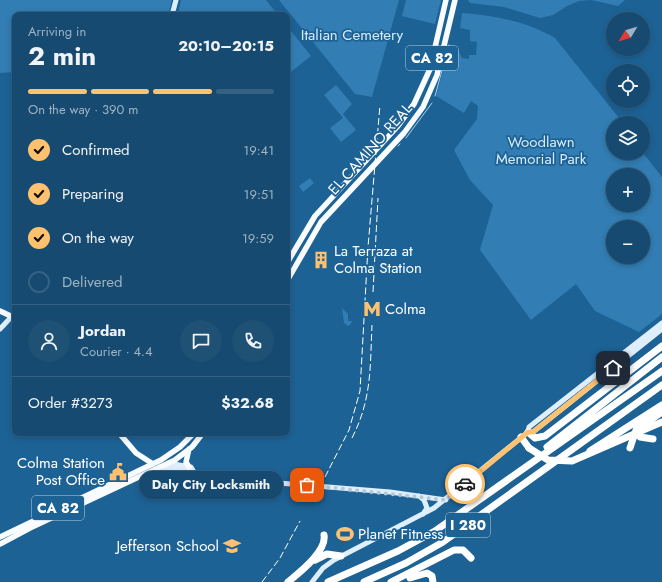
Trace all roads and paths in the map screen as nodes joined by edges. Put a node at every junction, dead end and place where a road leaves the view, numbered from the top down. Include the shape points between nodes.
1 (176, 0) edge
2 (446, 0) edge
3 (455, 0) edge
4 (173, 12) edge
5 (290, 257) edge
6 (290, 276) edge
7 (0, 311) edge
8 (12, 315) edge
9 (12, 318) edge
10 (662, 323) edge
11 (0, 329) edge
12 (662, 329) edge
13 (662, 342) edge
14 (662, 346) edge
15 (618, 357) junction
16 (662, 357) edge
17 (618, 364) junction
18 (662, 371) edge
19 (618, 379) junction
20 (662, 385) edge
21 (662, 405) edge
22 (662, 413) edge
23 (662, 422) edge
24 (640, 426) junction
25 (528, 432) junction
26 (122, 436) edge
27 (191, 436) edge
28 (201, 436) edge
29 (521, 437) junction
30 (653, 439) dead end
31 (630, 448) dead end
32 (189, 449) junction
33 (560, 462) junction
34 (168, 463) junction
35 (152, 464) junction
36 (160, 467) junction
37 (190, 467) junction
38 (194, 472) junction
39 (515, 474) junction
40 (464, 485) junction
41 (418, 495) junction
42 (446, 500) junction
43 (470, 501) dead end
44 (422, 516) junction
45 (324, 535) dead end
46 (0, 537) edge
47 (0, 544) edge
48 (341, 556) junction
49 (471, 558) dead end
50 (289, 581) edge
51 (313, 581) edge
52 (328, 582) edge
53 (364, 582) edge
54 (391, 582) edge
55 (398, 582) edge
56 (433, 582) edge

1 - 4 main road
2 - 5 main road, EL CAMINO REAL / CA 82 via 428,75 413,107 317,214
3 - 6 main road, EL CAMINO REAL / CA 82 via 437,75 421,110 401,136 321,222
7 - 8 main road
9 - 11 main road
10 - 15 main road
12 - 17 main road
13 - 19 highway
14 - 19 highway
15 - 17 main road
15 - 25 main road via 529,427
16 - 39 highway
17 - 25 main road via 533,432
18 - 39 highway, I 280
19 - 25 highway via 543,437 534,438
20 - 53 highway, I 280 via 449,538 419,557
21 - 33 highway, bridge via 584,455
22 - 24 highway
23 - 33 highway, bridge via 622,438 582,459
24 - 30 highway via 637,432 639,437
24 - 31 highway via 634,433
25 - 29 main road
26 - 35 main road via 134,451
27 - 35 main road, CA 82 via 164,458
28 - 32 main road, CA 82
29 - 33 highway, bridge via 529,448 544,458
29 - 40 main road
32 - 34 main road, CA 82
32 - 37 main road via 186,462
34 - 35 main road
34 - 36 main road, CA 82
34 - 37 main road
35 - 36 main road
35 - 46 main road, CA 82
36 - 38 main road
36 - 47 main road, CA 82
37 - 38 main road
38 - 41 main road via 245,480
39 - 52 highway, I 280 via 423,538
40 - 42 main road
40 - 43 main road via 463,496
41 - 42 main road
41 - 44 main road via 424,500 427,508
42 - 44 main road
44 - 48 main road
45 - 50 highway via 321,550
48 - 50 highway via 322,556
48 - 51 main road via 323,568
49 - 54 highway via 463,550 454,550
55 - 56 highway via 424,573 431,575

